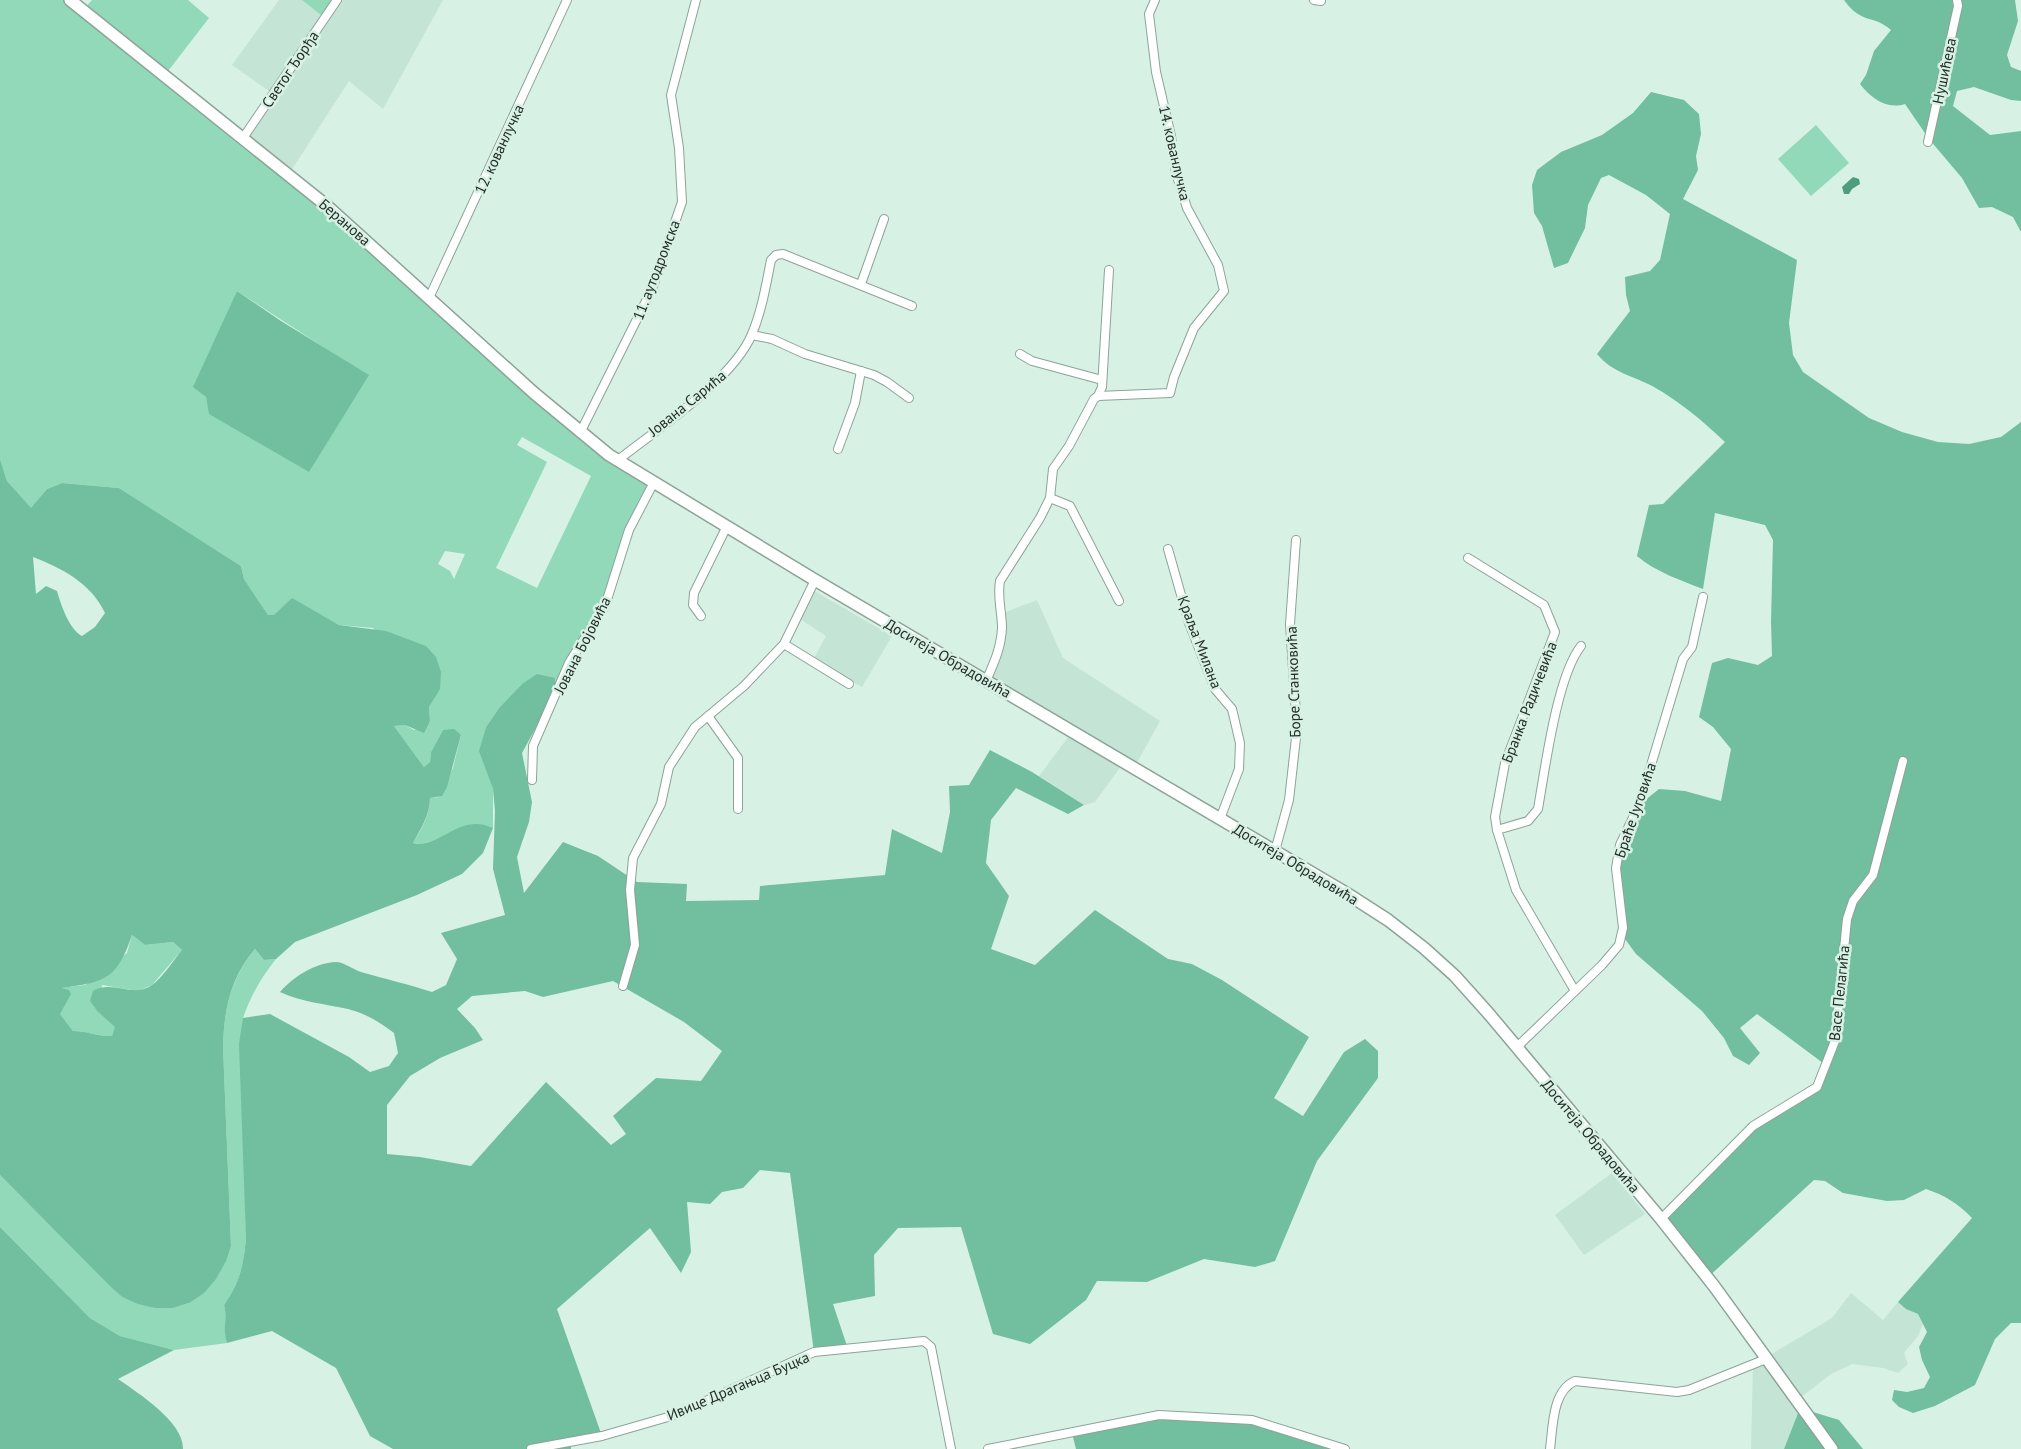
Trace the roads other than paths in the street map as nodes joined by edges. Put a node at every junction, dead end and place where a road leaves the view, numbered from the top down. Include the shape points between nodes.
1 (70, 0) edge
2 (337, 0) edge
3 (567, 0) edge
4 (696, 0) edge
5 (1155, 0) edge
6 (1957, 0) edge
7 (244, 138) junction
8 (1928, 142) dead end
9 (884, 219) dead end
10 (1108, 270) dead end
11 (861, 284) junction
12 (429, 298) junction
13 (912, 306) dead end
14 (752, 335) junction
15 (1020, 354) dead end
16 (861, 371) junction
17 (1102, 380) junction
18 (1098, 396) junction
19 (909, 398) dead end
20 (580, 433) junction
21 (838, 449) dead end
22 (613, 458) junction
23 (653, 484) junction
24 (1050, 498) junction
25 (726, 528) junction
26 (1296, 540) dead end
27 (1168, 549) dead end
28 (1468, 558) dead end
29 (815, 580) junction
30 (1703, 597) dead end
31 (1119, 601) dead end
32 (701, 616) dead end
33 (784, 644) junction
34 (1581, 646) dead end
35 (986, 681) junction
36 (849, 684) dead end
37 (708, 716) junction
38 (1903, 761) dead end
39 (532, 780) dead end
40 (738, 809) dead end
41 (1220, 819) junction
42 (1497, 830) junction
43 (1275, 851) junction
44 (623, 986) dead end
45 (1575, 991) junction
46 (1517, 1047) junction
47 (1661, 1219) junction
48 (1766, 1359) junction
49 (531, 1449) edge
50 (952, 1449) edge
51 (988, 1449) edge
52 (1345, 1449) edge
53 (1550, 1449) edge
54 (1832, 1449) edge

1 - 7 main road, Беранова
2 - 7 street, Светог Ђорђа
3 - 12 street, 12. кованлучка
4 - 20 street, 11. аутодромска via 671,95 679,148 682,202 652,289
5 - 18 street, 14. кованлучка via 1149,14 1156,72 1176,173 1187,208 1218,266 1224,291 1194,328 1170,393
6 - 8 street, Нушићева
7 - 12 main road, Беранова via 327,206
9 - 11 street
10 - 17 street
11 - 13 street, Јована Сарића
11 - 14 street, Јована Сарића via 783,254 776,256 771,260 761,310
12 - 20 main road, Беранова
14 - 16 street
14 - 22 street, Јована Сарића via 731,368
15 - 17 street via 1032,361
16 - 19 street via 888,382
16 - 21 street
17 - 18 street
18 - 24 street via 1054,469
20 - 22 main road, Беранова
22 - 23 main road, Доситеја Обрадовића
23 - 25 main road, Доситеја Обрадовића
23 - 39 street, Јована Бојовића via 629,530 604,606 569,663 533,746
24 - 31 street via 1070,506
24 - 35 street via 1024,547 1000,581 1002,628 998,654
25 - 29 main road, Доситеја Обрадовића
25 - 32 street via 694,593 693,604
26 - 43 street, Боре Станковића via 1290,624 1297,729 1289,800
27 - 41 street, Краља Милана via 1189,623 1215,689 1232,709 1240,743 1239,769
28 - 42 street, Бранка Радичевића via 1544,605 1555,632 1505,763 1495,817
29 - 33 street
29 - 35 main road, Доситеја Обрадовића
30 - 45 street, Браће Југовића via 1692,647 1683,659 1639,805 1620,845 1616,868 1622,935 1602,965
33 - 36 street
33 - 37 street via 744,686
34 - 42 street, Бранка Радичевића via 1575,653 1563,687 1538,809 1528,821
35 - 41 main road, Доситеја Обрадовића
37 - 40 street via 738,758
37 - 44 street via 695,727 668,767 661,804 633,858 630,890 635,945
38 - 47 street, Васе Пелагића via 1873,875 1853,901 1847,919 1836,1041 1824,1074 1816,1087 1753,1126
41 - 43 main road, Доситеја Обрадовића
42 - 45 street, Бранка Радичевића via 1516,890
43 - 46 main road, Доситеја Обрадовића via 1346,893 1412,938 1454,976
45 - 46 street, Браће Југовића
46 - 47 main road, Доситеја Обрадовића
47 - 48 main road, Доситеја Обрадовића
48 - 53 street via 1677,1392 1575,1381 1562,1390
48 - 54 main road, Доситеја Обрадовића
49 - 50 street, Ивице Драгањца Буцка via 602,1436 675,1415 814,1352 924,1341 931,1347
51 - 52 street via 1159,1415 1252,1420

